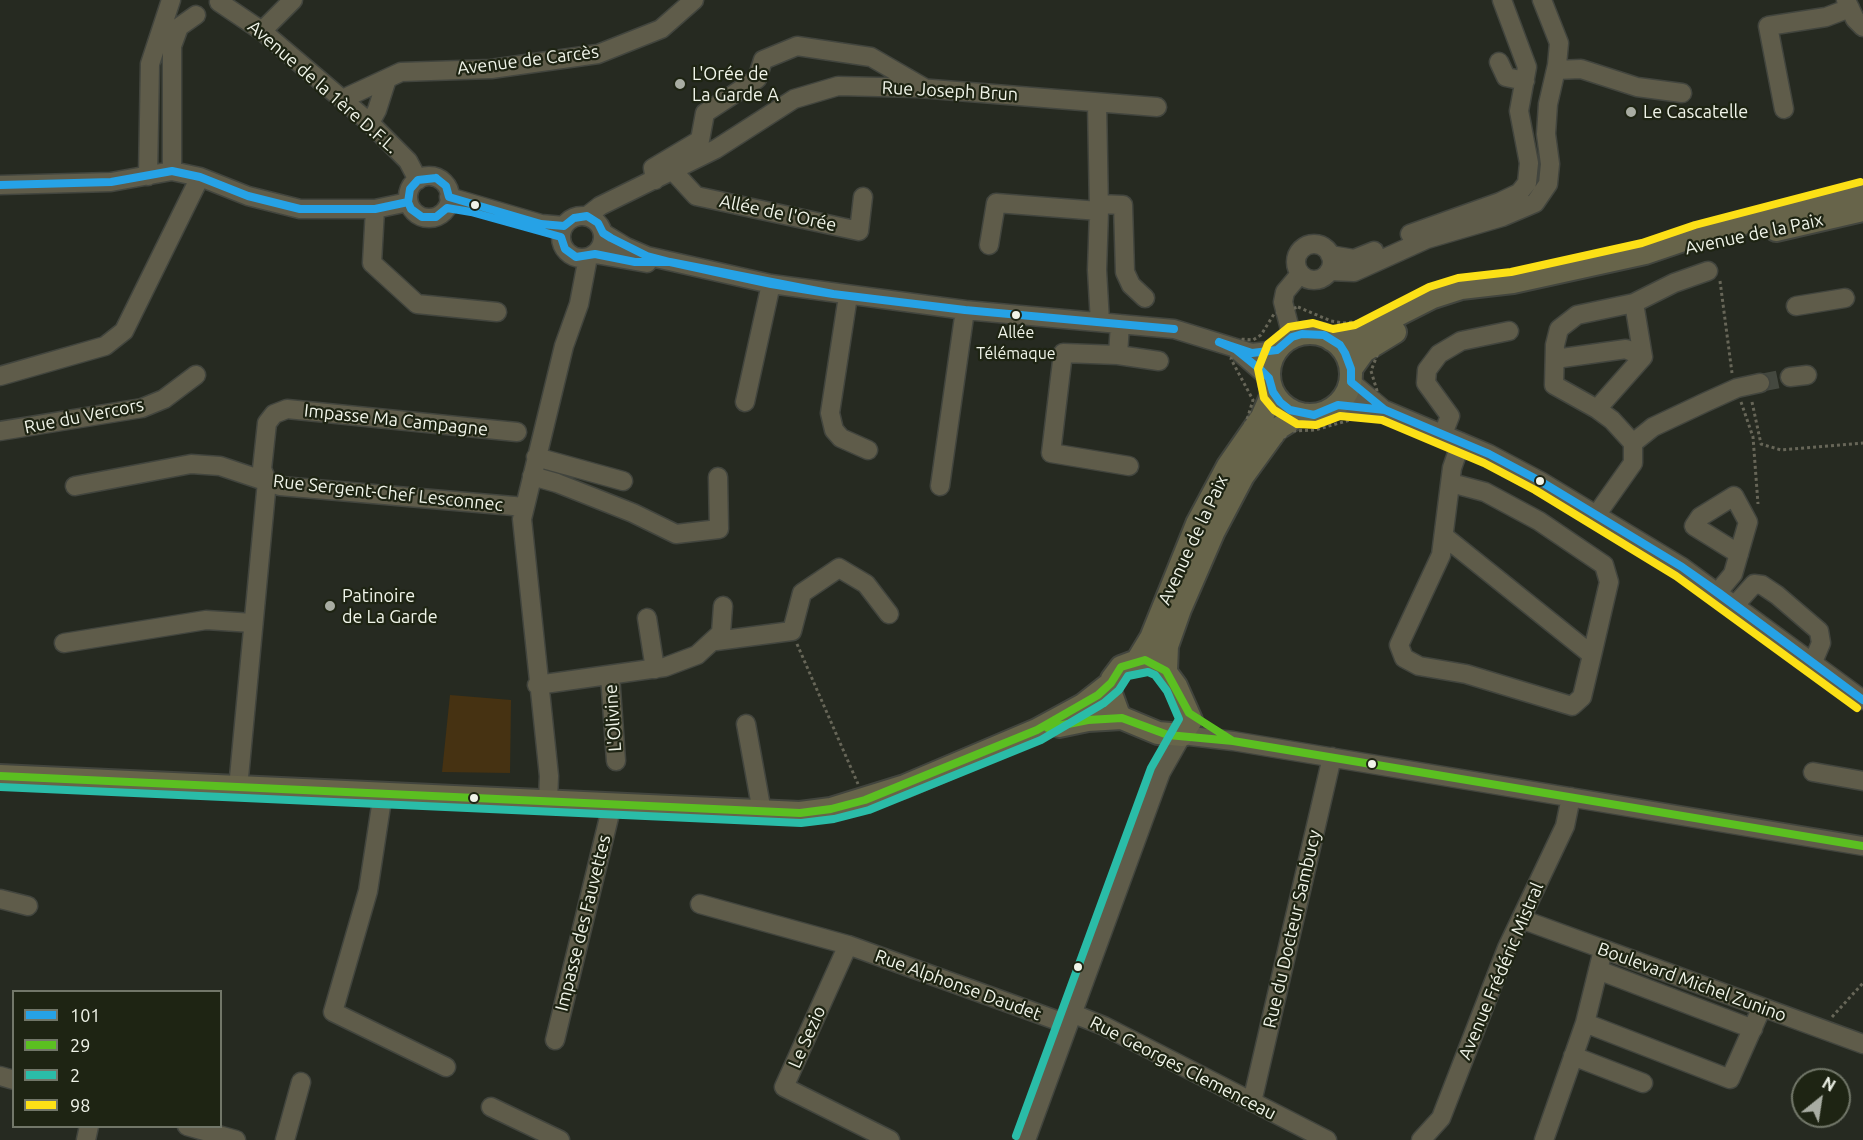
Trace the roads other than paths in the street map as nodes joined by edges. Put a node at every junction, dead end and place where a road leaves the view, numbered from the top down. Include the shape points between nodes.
1 (171, 0) edge
2 (293, 0) edge
3 (694, 0) edge
4 (1502, 0) edge
5 (1542, 0) edge
6 (219, 1) edge
7 (1848, 4) edge
8 (196, 15) junction
9 (1863, 27) edge
10 (262, 31) junction
11 (1499, 62) dead end
12 (1556, 70) junction
13 (1524, 81) junction
14 (386, 82) junction
15 (924, 88) junction
16 (1682, 93) dead end
17 (344, 101) junction
18 (1096, 103) junction
19 (1158, 107) dead end
20 (1785, 109) dead end
21 (370, 123) junction
22 (172, 171) junction
23 (673, 171) junction
24 (147, 176) junction
25 (200, 177) junction
26 (418, 180) junction
27 (655, 180) junction
28 (0, 185) edge
29 (1863, 192) edge
30 (863, 197) dead end
31 (613, 200) junction
32 (408, 202) junction
33 (448, 203) junction
34 (1099, 207) junction
35 (375, 209) junction
36 (1863, 210) edge
37 (587, 216) junction
38 (602, 231) junction
39 (563, 232) junction
40 (989, 245) dead end
41 (1645, 253) junction
42 (584, 255) junction
43 (670, 262) junction
44 (1329, 263) junction
45 (1300, 274) junction
46 (1714, 274) road end
47 (1513, 282) junction
48 (771, 284) junction
49 (849, 296) junction
50 (1145, 298) dead end
51 (1845, 298) dead end
52 (1634, 303) junction
53 (1796, 306) dead end
54 (965, 310) junction
55 (497, 312) dead end
56 (1100, 322) junction
57 (1120, 324) junction
58 (1509, 331) dead end
59 (1332, 340) junction
60 (1284, 344) junction
61 (1233, 354) junction
62 (1118, 356) junction
63 (1643, 357) junction
64 (1555, 359) junction
65 (1159, 361) dead end
66 (196, 375) dead end
67 (0, 376) edge
68 (1351, 376) junction
69 (1271, 385) junction
70 (1748, 385) tunnel mouth
71 (745, 402) dead end
72 (1338, 405) junction
73 (1597, 409) junction
74 (1385, 410) junction
75 (1301, 414) junction
76 (0, 430) edge
77 (517, 432) dead end
78 (1443, 434) junction
79 (1461, 442) junction
80 (1633, 443) junction
81 (867, 450) dead end
82 (536, 458) junction
83 (1130, 466) dead end
84 (532, 476) junction
85 (718, 477) dead end
86 (267, 481) junction
87 (623, 481) dead end
88 (1451, 483) junction
89 (75, 486) dead end
90 (940, 486) dead end
91 (525, 507) junction
92 (1597, 514) junction
93 (1445, 537) junction
94 (1739, 554) dead end
95 (1718, 592) junction
96 (1735, 605) junction
97 (723, 606) dead end
98 (890, 614) dead end
99 (647, 618) dead end
100 (253, 623) junction
101 (716, 641) junction
102 (64, 643) dead end
103 (1592, 655) junction
104 (1137, 661) junction
105 (1813, 662) junction
106 (655, 669) junction
107 (1166, 671) junction
108 (610, 675) junction
109 (1111, 683) junction
110 (537, 685) junction
111 (1863, 700) edge
112 (1189, 713) junction
113 (1122, 718) junction
114 (747, 724) dead end
115 (1037, 730) junction
116 (1158, 733) junction
117 (1182, 735) junction
118 (1233, 741) junction
119 (1332, 757) junction
120 (616, 761) dead end
121 (1161, 772) junction
122 (1813, 772) dead end
123 (0, 776) edge
124 (1863, 781) edge
125 (238, 788) junction
126 (383, 793) junction
127 (1571, 797) junction
128 (548, 802) junction
129 (612, 806) junction
130 (762, 812) junction
131 (1863, 846) edge
132 (0, 899) edge
133 (700, 904) dead end
134 (27, 906) dead end
135 (1521, 919) junction
136 (848, 945) junction
137 (1603, 950) junction
138 (1598, 970) junction
139 (1762, 1007) junction
140 (1069, 1019) junction
141 (1585, 1023) junction
142 (1752, 1029) junction
143 (555, 1040) dead end
144 (1863, 1044) edge
145 (1573, 1056) junction
146 (446, 1067) dead end
147 (301, 1082) dead end
148 (1643, 1083) dead end
149 (1252, 1102) junction
150 (491, 1107) dead end
151 (193, 1128) edge
152 (228, 1139) edge
153 (285, 1140) edge
154 (560, 1140) edge
155 (890, 1140) edge
156 (1026, 1140) edge
157 (1327, 1140) edge
158 (1421, 1140) edge
159 (1544, 1140) edge

1 - 8 street via 184,12
1 - 24 street via 150,64
2 - 10 street
3 - 14 street, Avenue de Carcès via 661,29 598,54 491,69 401,72
4 - 13 street via 1527,67
5 - 12 street via 1559,43
6 - 8 street via 213,9
6 - 10 street, Avenue de la 1ère D.F.L.
7 - 9 street
7 - 20 street via 1826,17 1768,26
8 - 22 street via 179,27 172,46
10 - 17 street, Avenue de la 1ère D.F.L.
11 - 13 street via 1506,77
12 - 16 street via 1581,69 1637,87
12 - 44 street via 1556,93 1546,134 1548,184 1535,203 1427,239 1354,272
13 - 44 street via 1519,111 1529,163 1527,183 1519,193 1431,225 1360,257
14 - 17 street, Avenue de Carcès
14 - 21 street
15 - 18 street, Rue Joseph Brun
15 - 23 street, Rue Joseph Brun via 838,86 794,99 716,149
15 - 27 street via 871,57 796,46 763,60 757,79 705,113 700,140 653,168
17 - 21 street, Avenue de la 1ère D.F.L.
18 - 19 street, Rue Joseph Brun
18 - 34 street
21 - 26 street, Avenue de la 1ère D.F.L. via 408,161
22 - 24 street
22 - 25 street
23 - 27 street, Rue Joseph Brun
23 - 30 street, Allée de l'Orée via 696,196 859,231
24 - 28 street via 111,183
25 - 35 street via 248,196 300,209
25 - 67 street via 124,331 105,345
26 - 32 street via 410,189
26 - 33 street via 436,178 446,186
27 - 31 street, Rue Joseph Brun
29 - 41 main road, Avenue de la Paix via 1698,235
31 - 37 street, Rue Joseph Brun
31 - 38 street
32 - 33 street via 422,217 436,217
32 - 35 street
33 - 39 street
34 - 40 street via 996,203
34 - 50 street via 1123,205 1125,272 1131,285
34 - 56 street
35 - 55 street via 372,263 417,304
36 - 41 main road, Avenue de la Paix via 1686,250
37 - 38 street
37 - 39 street via 574,218
38 - 42 street via 603,244
38 - 43 street via 626,247
39 - 42 street via 565,249
41 - 47 main road, Avenue de la Paix
42 - 43 street
42 - 82 street
43 - 48 street
44 - 45 street via 1316,279
44 - 45 street via 1319,245 1302,248 1296,264
45 - 60 street via 1282,302
46 - 52 street via 1674,283
47 - 59 main road, Avenue de la Paix via 1461,288 1433,297 1358,335
47 - 68 main road, Avenue de la Paix via 1437,311 1378,340 1364,351
48 - 49 street
48 - 71 street
49 - 54 street
49 - 81 street via 830,413 834,430 841,438
51 - 53 street
52 - 63 street
52 - 64 street via 1577,315 1559,329
54 - 56 street
54 - 90 street
56 - 57 street
57 - 61 street via 1191,333
57 - 62 street
58 - 78 street via 1461,341 1439,354 1427,370 1426,383 1450,416
59 - 60 main road via 1313,333
59 - 68 main road via 1345,352
60 - 61 street
60 - 69 main road via 1269,369
61 - 69 street
62 - 65 street
62 - 83 street via 1064,353 1050,453
63 - 64 street via 1626,349
63 - 73 street
64 - 73 street via 1554,385
66 - 76 street, Rue du Vercors via 164,399 142,408
68 - 72 main road
68 - 74 street
69 - 75 main road via 1290,410
69 - 104 main road, Avenue de la Paix via 1262,417 1228,466 1197,524 1151,638
70 - 80 street via 1653,427
72 - 74 street
72 - 75 main road via 1314,415
73 - 80 street
74 - 78 street
75 - 107 main road, Avenue de la Paix via 1277,429 1243,476 1213,533 1167,646
77 - 86 street, Impasse Ma Campagne via 287,409 274,414 267,423 262,469
78 - 79 street
79 - 88 street
79 - 92 street
80 - 92 street via 1633,463
82 - 84 street
82 - 87 street
84 - 85 street via 622,509 676,534 719,529
84 - 91 street
86 - 89 street, Rue Sergent-Chef Lesconnec via 220,466 191,464
86 - 91 street, Rue Sergent-Chef Lesconnec via 280,486
86 - 100 street, Impasse Ma Campagne
88 - 93 street
88 - 103 street via 1485,492 1539,521 1604,565 1609,582
91 - 110 street via 522,519
92 - 95 street
93 - 103 street
93 - 103 street via 1441,555 1399,645 1404,658 1419,666 1466,674 1572,706 1582,697
94 - 95 street via 1733,574
95 - 96 street
96 - 105 street
96 - 105 street via 1754,584 1777,595 1819,631 1821,643
97 - 101 street via 721,633
98 - 101 street, L'Olivine via 866,584 839,568 802,593 792,631
99 - 106 street
100 - 102 street via 206,620
100 - 125 street, Impasse Ma Campagne
101 - 106 street, L'Olivine via 697,655
104 - 107 main road via 1151,661
104 - 109 main road via 1121,667
105 - 111 street
106 - 108 street, L'Olivine
107 - 112 main road
108 - 110 street, L'Olivine
108 - 120 street, L'Olivine
109 - 113 main road via 1114,705
109 - 115 main road via 1083,705
110 - 128 street via 549,776
112 - 117 main road via 1189,727
112 - 118 street
113 - 115 main road
113 - 116 main road
114 - 130 street
115 - 130 main road via 865,800 831,809
116 - 117 main road
116 - 121 street
117 - 118 street
117 - 121 street
118 - 119 street
119 - 127 street
119 - 149 street, Rue du Docteur Sambucy
121 - 140 street
122 - 124 street
123 - 125 main road
125 - 126 main road
126 - 128 main road
126 - 146 street via 368,891 333,1011
127 - 131 street
127 - 135 street, Avenue Frédéric Mistral via 1565,826
128 - 129 main road
129 - 130 main road
129 - 143 street, Impasse des Fauvettes
132 - 134 street
133 - 136 street, Rue Alphonse Daudet
135 - 137 street, Boulevard Michel Zunino
135 - 158 street, Avenue Frédéric Mistral via 1441,1118
136 - 140 street, Rue Alphonse Daudet
136 - 155 street, Le Sezio via 784,1087
137 - 138 street
137 - 139 street, Boulevard Michel Zunino
138 - 141 street
138 - 142 street
139 - 142 street
139 - 144 street, Boulevard Michel Zunino
140 - 149 street, Rue Georges Clemenceau via 1104,1026
140 - 156 street
141 - 142 street via 1730,1078
141 - 145 street
145 - 148 street
145 - 159 street
147 - 153 street
149 - 157 street, Rue Georges Clemenceau
150 - 154 street
151 - 152 street

